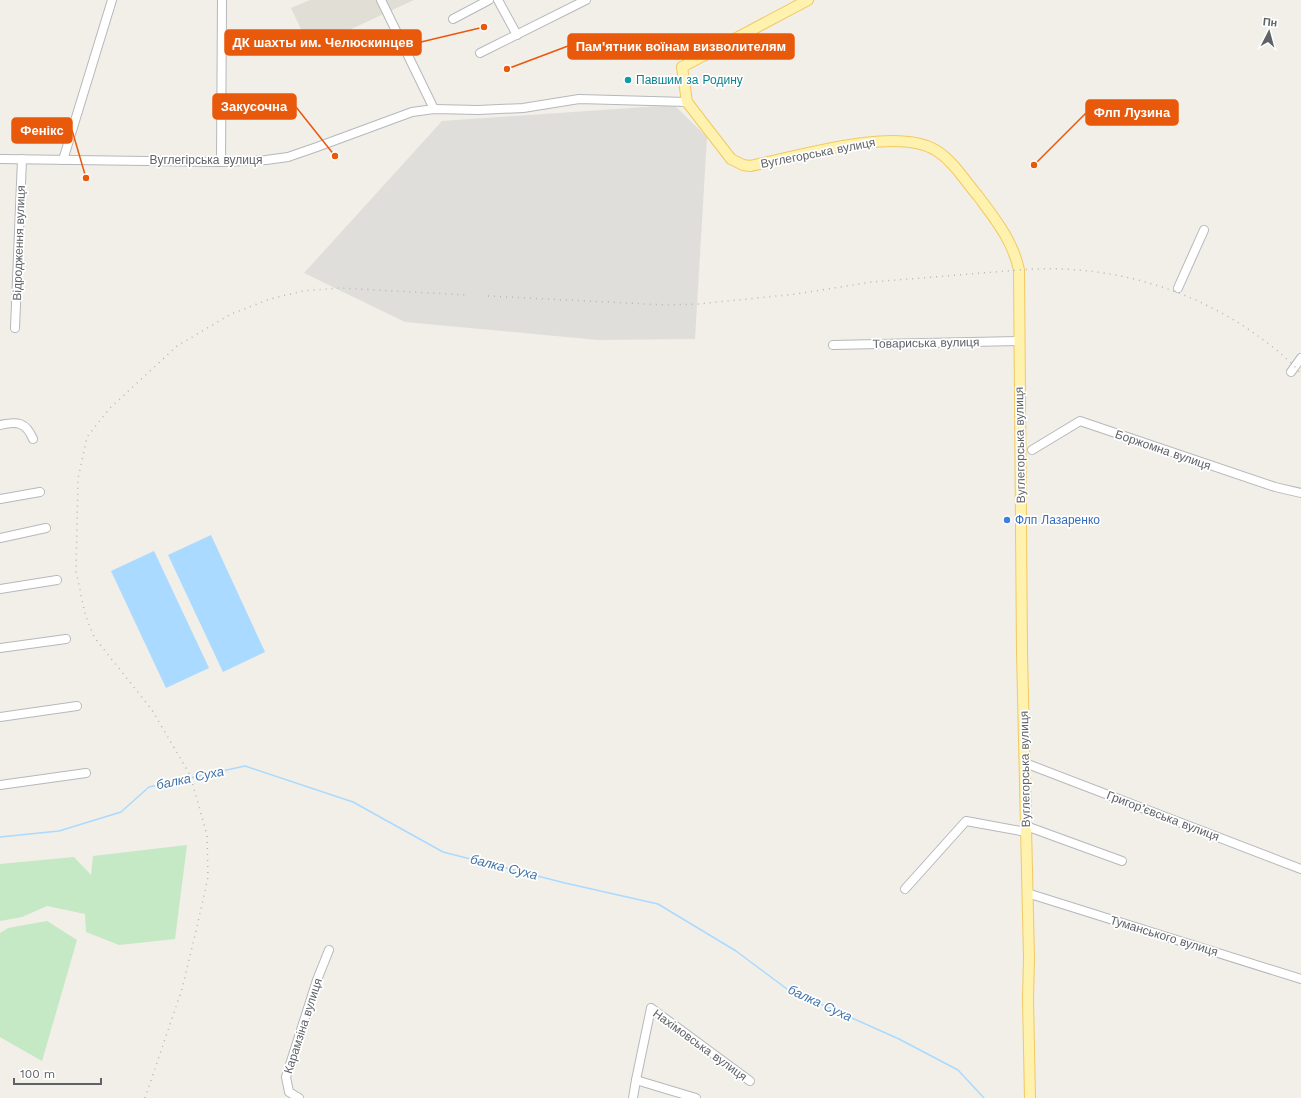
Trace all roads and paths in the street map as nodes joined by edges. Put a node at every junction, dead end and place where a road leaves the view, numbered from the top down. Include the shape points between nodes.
1 (112, 0) edge
2 (222, 0) edge
3 (381, 0) edge
4 (489, 0) edge
5 (498, 0) edge
6 (586, 0) edge
7 (808, 0) edge
8 (453, 19) dead end
9 (517, 35) junction
10 (480, 53) dead end
11 (687, 102) junction
12 (434, 109) junction
13 (0, 158) edge
14 (22, 159) junction
15 (63, 160) junction
16 (221, 162) junction
17 (1204, 230) dead end
18 (1178, 288) dead end
19 (15, 328) dead end
20 (1019, 341) junction
21 (833, 345) dead end
22 (1301, 358) edge
23 (1292, 372) dead end
24 (0, 425) edge
25 (33, 439) dead end
26 (1032, 450) dead end
27 (40, 492) dead end
28 (1301, 493) edge
29 (0, 499) edge
30 (46, 528) dead end
31 (0, 538) edge
32 (57, 580) dead end
33 (0, 589) edge
34 (66, 639) dead end
35 (0, 648) edge
36 (77, 706) dead end
37 (0, 717) edge
38 (1025, 762) junction
39 (86, 773) dead end
40 (0, 785) edge
41 (1026, 829) junction
42 (1122, 861) dead end
43 (1301, 869) edge
44 (905, 888) dead end
45 (1027, 893) junction
46 (329, 950) dead end
47 (1301, 979) edge
48 (636, 1080) junction
49 (750, 1081) dead end
50 (299, 1098) edge
51 (633, 1098) edge
52 (696, 1098) edge
53 (1030, 1098) edge

1 - 15 street
2 - 16 street
3 - 12 street
4 - 8 street
5 - 9 street
6 - 9 street
7 - 11 main road via 682,67
9 - 10 street
11 - 12 street, Вуглегірська вулиця via 579,100 523,108
11 - 20 main road, Вуглегорська вулиця via 731,159 743,165 867,142 896,140 922,144 937,150 950,160 992,215 1016,254 1019,270
12 - 16 street, Вуглегірська вулиця via 412,112 288,157
13 - 14 street, Вуглегірська вулиця
14 - 15 street, Вуглегірська вулиця
14 - 19 street, Відродження вулиця
15 - 16 street, Вуглегірська вулиця
17 - 18 street
20 - 21 street, Товариська вулиця
20 - 38 main road, Вуглегорська вулиця
22 - 23 street
24 - 25 street via 20,423 29,429
26 - 28 street, Боржомна вулиця via 1080,421 1275,487
27 - 29 street
30 - 31 street
32 - 33 street
34 - 35 street
36 - 37 street
38 - 41 main road, Вуглегорська вулиця
38 - 43 street, Григор’євська вулиця
39 - 40 street
41 - 42 street
41 - 44 street via 966,821
41 - 45 main road, Вуглегорська вулиця
45 - 47 street, Туманського вулиця
45 - 53 main road, Вуглегорська вулиця
46 - 50 street, Карамзіна вулиця via 286,1077 289,1092
48 - 49 street, Нахімовська вулиця via 651,1008
48 - 51 street, Нахімовська вулиця
48 - 52 street

